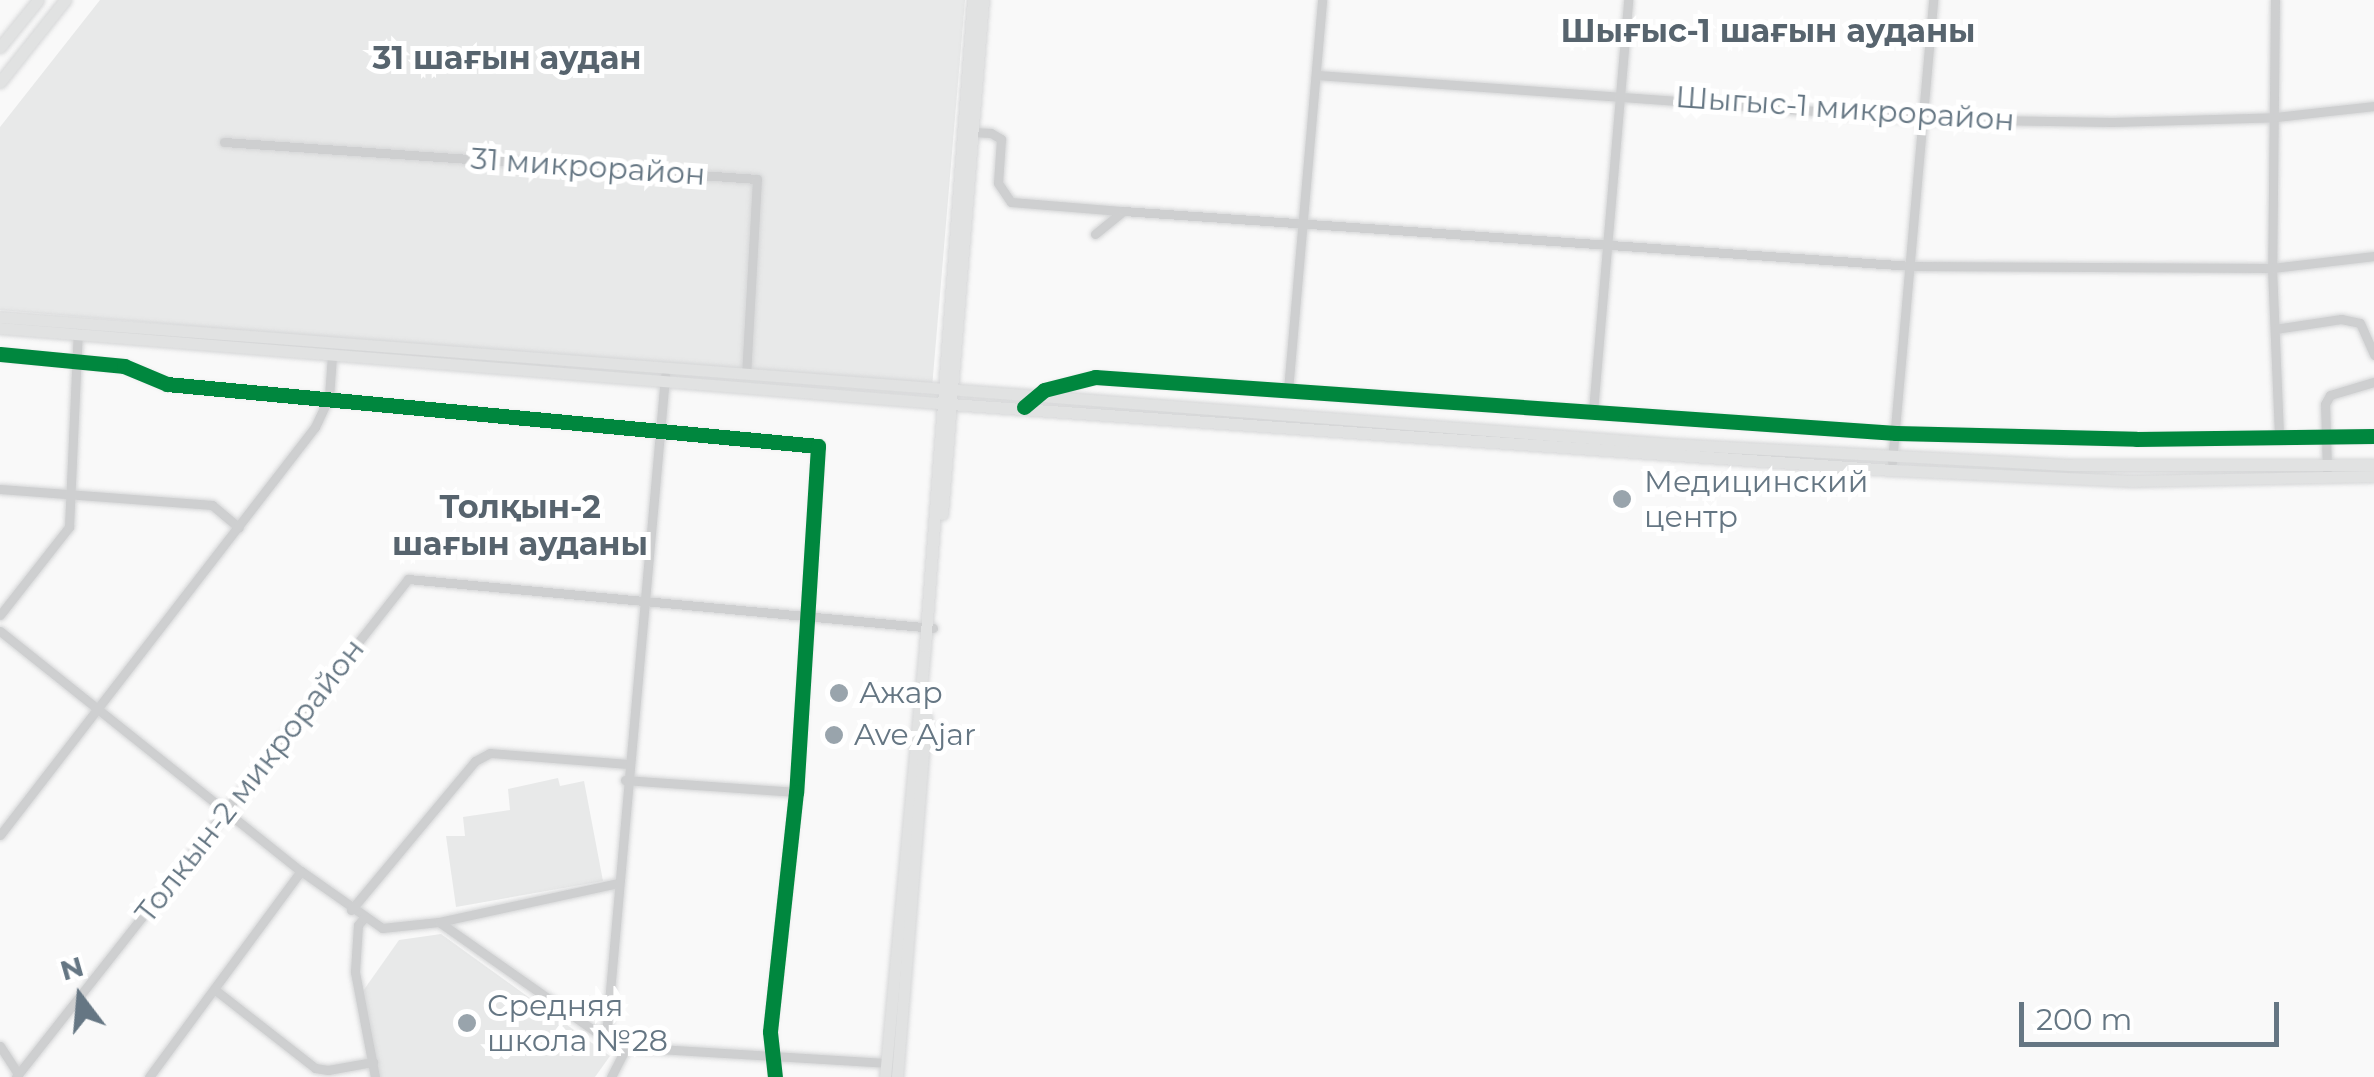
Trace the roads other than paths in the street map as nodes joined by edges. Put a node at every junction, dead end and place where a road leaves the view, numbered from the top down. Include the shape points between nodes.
1 (38, 0) edge
2 (66, 0) edge
3 (974, 0) edge
4 (983, 0) edge
5 (1322, 0) edge
6 (1628, 0) edge
7 (1933, 0) edge
8 (2274, 0) edge
9 (0, 47) edge
10 (1316, 75) junction
11 (0, 82) edge
12 (1620, 94) junction
13 (2374, 106) edge
14 (2276, 117) junction
15 (1926, 119) junction
16 (972, 132) junction
17 (224, 142) dead end
18 (1124, 211) junction
19 (1304, 222) junction
20 (1095, 234) dead end
21 (1608, 242) junction
22 (2374, 256) edge
23 (1912, 266) junction
24 (2272, 268) junction
25 (0, 317) edge
26 (0, 328) edge
27 (2275, 329) junction
28 (78, 330) junction
29 (0, 354) edge
30 (332, 355) junction
31 (2374, 355) edge
32 (466, 360) junction
33 (77, 363) junction
34 (665, 374) junction
35 (746, 380) junction
36 (2374, 382) edge
37 (1288, 390) junction
38 (947, 396) junction
39 (1035, 396) junction
40 (329, 397) junction
41 (1024, 406) junction
42 (1593, 411) junction
43 (660, 430) junction
44 (1896, 433) junction
45 (2326, 436) junction
46 (2374, 436) edge
47 (2279, 438) junction
48 (1668, 449) junction
49 (1892, 464) junction
50 (2374, 465) edge
51 (2327, 472) junction
52 (2374, 476) edge
53 (0, 489) edge
54 (70, 494) junction
55 (238, 528) junction
56 (643, 601) junction
57 (0, 615) edge
58 (807, 615) junction
59 (929, 627) junction
60 (0, 630) edge
61 (100, 708) junction
62 (627, 764) junction
63 (626, 780) junction
64 (796, 792) junction
65 (227, 811) junction
66 (0, 835) edge
67 (301, 870) junction
68 (618, 883) junction
69 (351, 910) junction
70 (363, 918) junction
71 (439, 922) junction
72 (214, 989) junction
73 (602, 1036) junction
74 (0, 1046) edge
75 (626, 1047) junction
76 (772, 1057) junction
77 (372, 1062) junction
78 (892, 1063) junction
79 (17, 1076) edge
80 (149, 1077) edge
81 (375, 1077) edge
82 (611, 1077) edge
83 (774, 1077) edge
84 (885, 1077) edge
85 (897, 1077) edge

1 - 9 main road
2 - 11 main road
3 - 38 main road
4 - 16 main road
5 - 10 street
6 - 12 street
7 - 15 street
8 - 14 street
10 - 12 street, Шыгыс-1 микрорайон
10 - 19 street
12 - 15 street, Шыгыс-1 микрорайон
12 - 21 street
13 - 14 street, Шыгыс-1 микрорайон
14 - 15 street, Шыгыс-1 микрорайон
14 - 24 street
15 - 23 street
16 - 18 street via 1001,139 998,183 1011,202
16 - 38 main road
17 - 35 street, 31 микрорайон via 757,179
18 - 19 street
18 - 20 street
19 - 21 street
19 - 37 street
21 - 23 street
21 - 42 street
22 - 24 street
23 - 24 street
23 - 44 street
24 - 27 street
25 - 28 main road
26 - 28 main road
27 - 31 street via 2341,319 2360,323
27 - 47 street
28 - 30 main road
28 - 32 main road
28 - 33 street
29 - 33 street
30 - 32 main road
30 - 40 street
32 - 34 main road
33 - 40 street via 136,369 167,384
33 - 54 street
34 - 35 main road
34 - 43 street
35 - 38 main road
36 - 45 street via 2330,395
37 - 39 street via 1095,377
37 - 42 street
38 - 39 main road
38 - 41 main road
38 - 59 main road
39 - 41 street
39 - 48 main road
40 - 43 street
40 - 55 street via 315,427
41 - 48 main road
42 - 44 street
43 - 56 street
43 - 58 street via 818,446
44 - 47 street
44 - 49 street
45 - 46 street
45 - 47 street
45 - 51 street
48 - 49 main road
49 - 51 main road via 2100,480
50 - 51 main road
51 - 52 main road
53 - 54 street
54 - 55 street via 212,505
54 - 57 street via 68,528
55 - 61 street
56 - 58 street
56 - 62 street
56 - 65 street, Толкын-2 микрорайон via 408,579
58 - 59 street
58 - 64 street
59 - 78 main road
60 - 61 street
61 - 65 street
61 - 66 street
62 - 63 street
62 - 69 street via 490,753 475,761
63 - 64 street
63 - 68 street
64 - 76 street
65 - 67 street
65 - 79 street, Толкын-2 микрорайон
67 - 69 street
67 - 72 street
68 - 71 street
68 - 73 street
69 - 70 street
70 - 71 street via 382,928
70 - 77 street via 355,972
71 - 73 street
72 - 77 street via 315,1068
72 - 80 street
73 - 75 street
74 - 79 street
75 - 76 street
75 - 82 street
76 - 78 street
76 - 83 street
77 - 81 street
78 - 84 main road
78 - 85 main road

